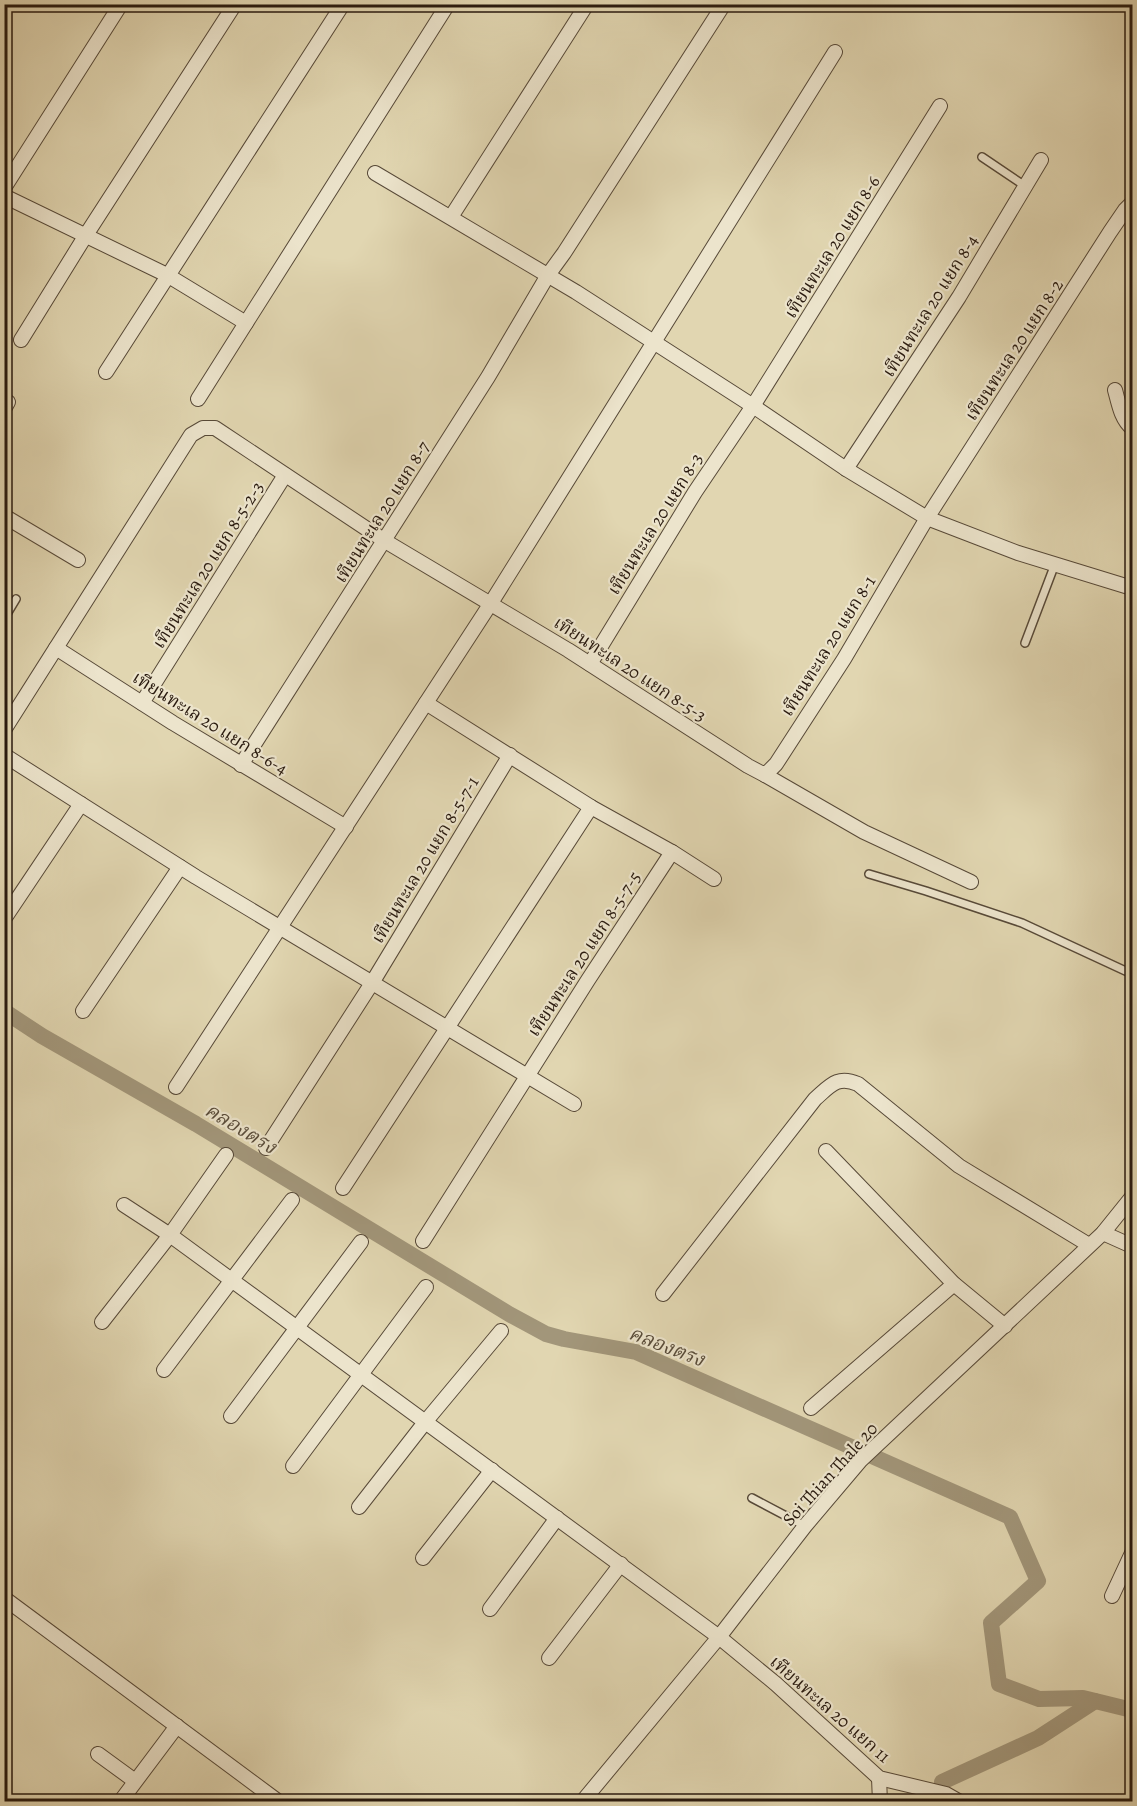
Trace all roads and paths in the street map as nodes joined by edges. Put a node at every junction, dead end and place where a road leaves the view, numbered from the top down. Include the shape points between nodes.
1 (121, 4) edge
2 (236, 4) edge
3 (343, 4) edge
4 (447, 4) edge
5 (587, 4) edge
6 (724, 4) edge
7 (835, 52) dead end
8 (940, 106) dead end
9 (982, 157) dead end
10 (1041, 160) dead end
11 (375, 173) dead end
12 (1025, 186) junction
13 (4, 188) edge
14 (4, 196) edge
15 (1132, 203) edge
16 (451, 217) junction
17 (86, 235) junction
18 (167, 275) junction
19 (548, 275) junction
20 (246, 323) junction
21 (21, 340) dead end
22 (654, 343) junction
23 (106, 372) dead end
24 (1115, 390) dead end
25 (198, 399) dead end
26 (753, 406) junction
27 (1132, 428) edge
28 (846, 469) junction
29 (285, 476) junction
30 (4, 516) edge
31 (927, 518) junction
32 (385, 541) junction
33 (78, 560) dead end
34 (1055, 564) junction
35 (1132, 588) edge
36 (16, 599) dead end
37 (491, 603) junction
38 (4, 619) edge
39 (1025, 643) dead end
40 (56, 648) junction
41 (590, 664) junction
42 (142, 703) junction
43 (426, 703) junction
44 (4, 730) edge
45 (4, 755) edge
46 (510, 755) junction
47 (241, 765) junction
48 (765, 774) junction
49 (81, 804) junction
50 (591, 807) junction
51 (346, 827) junction
52 (672, 852) junction
53 (180, 867) junction
54 (869, 874) dead end
55 (714, 879) dead end
56 (972, 882) dead end
57 (4, 919) edge
58 (281, 928) junction
59 (1132, 974) edge
60 (372, 983) junction
61 (83, 1011) dead end
62 (447, 1028) junction
63 (527, 1076) junction
64 (176, 1087) dead end
65 (574, 1104) dead end
66 (266, 1148) dead end
67 (826, 1151) dead end
68 (226, 1155) dead end
69 (343, 1188) dead end
70 (1132, 1197) edge
71 (292, 1200) dead end
72 (123, 1205) dead end
73 (1103, 1233) junction
74 (170, 1234) junction
75 (423, 1241) dead end
76 (361, 1242) dead end
77 (1089, 1245) junction
78 (1132, 1246) edge
79 (232, 1280) junction
80 (954, 1284) junction
81 (426, 1287) dead end
82 (663, 1294) dead end
83 (102, 1322) dead end
84 (1005, 1326) junction
85 (297, 1327) junction
86 (501, 1331) dead end
87 (164, 1370) dead end
88 (362, 1376) junction
89 (812, 1408) dead end
90 (231, 1416) dead end
91 (426, 1421) junction
92 (293, 1466) dead end
93 (492, 1470) junction
94 (752, 1498) dead end
95 (359, 1507) dead end
96 (557, 1518) junction
97 (806, 1526) junction
98 (1132, 1553) edge
99 (423, 1558) dead end
100 (621, 1564) junction
101 (1112, 1596) dead end
102 (4, 1598) edge
103 (490, 1609) dead end
104 (719, 1637) junction
105 (549, 1658) dead end
106 (177, 1726) junction
107 (98, 1754) dead end
108 (879, 1778) junction
109 (135, 1781) junction
110 (120, 1802) edge
111 (279, 1802) edge
112 (582, 1802) edge
113 (880, 1802) edge
114 (960, 1802) edge

1 - 13 street
2 - 17 street
3 - 18 street
4 - 20 street
5 - 16 street
6 - 19 street, เทียนทะเล 20 แยก 8-7
7 - 22 street
8 - 26 street, เทียนทะเล 20 แยก 8-6
9 - 12 lane
10 - 12 street, เทียนทะเล 20 แยก 8-4
11 - 16 street
12 - 28 street, เทียนทะเล 20 แยก 8-4 via 959,297
14 - 17 street
15 - 31 street, เทียนทะเล 20 แยก 8-2
16 - 19 street
17 - 18 street
17 - 21 street
18 - 20 street
18 - 23 street
19 - 22 street
19 - 32 street, เทียนทะเล 20 แยก 8-7
20 - 25 street
22 - 26 street
22 - 37 street
24 - 27 street via 1121,411
26 - 28 street
26 - 41 street, เทียนทะเล 20 แยก 8-3 via 695,492
28 - 31 street
29 - 32 street, เทียนทะเล 20 แยก 8-5-3
29 - 40 street, เทียนทะเล 20 แยก 8-5-3 via 215,428 203,428 191,435
29 - 42 street, เทียนทะเล 20 แยก 8-5-2-3
30 - 33 street
31 - 34 street
31 - 48 street, เทียนทะเล 20 แยก 8-1 via 844,658 776,764
32 - 37 street, เทียนทะเล 20 แยก 8-5-3
32 - 47 street, เทียนทะเล 20 แยก 8-7
34 - 35 street
34 - 39 lane
36 - 38 lane
37 - 41 street, เทียนทะเล 20 แยก 8-5-3
37 - 43 street
40 - 42 street, เทียนทะเล 20 แยก 8-6-4
40 - 44 street
41 - 48 street, เทียนทะเล 20 แยก 8-5-3
42 - 47 street, เทียนทะเล 20 แยก 8-6-4
43 - 46 street
43 - 51 street
45 - 49 street
46 - 50 street
46 - 60 street, เทียนทะเล 20 แยก 8-5-7-1
47 - 51 street, เทียนทะเล 20 แยก 8-6-4
48 - 56 street via 864,832
49 - 53 street
49 - 57 street
50 - 52 street
50 - 62 street
51 - 58 street
52 - 55 street
52 - 63 street, เทียนทะเล 20 แยก 8-5-7-5
53 - 58 street
53 - 61 street
54 - 59 lane via 1022,923
58 - 60 street
58 - 64 street
60 - 62 street
60 - 66 street, เทียนทะเล 20 แยก 8-5-7-1
62 - 63 street
62 - 69 street
63 - 65 street
63 - 75 street, เทียนทะเล 20 แยก 8-5-7-5
67 - 80 street
68 - 74 street
70 - 73 street, Soi Thian Thale 20
71 - 79 street
72 - 74 street, เทียนทะเล 20 แยก 11
73 - 77 street, Soi Thian Thale 20
73 - 78 street
74 - 79 street, เทียนทะเล 20 แยก 11
74 - 83 street
76 - 85 street
77 - 82 street via 959,1166 858,1084 840,1080 815,1099
77 - 84 street, Soi Thian Thale 20
79 - 85 street, เทียนทะเล 20 แยก 11
79 - 87 street
80 - 84 street
80 - 89 street
81 - 88 street
84 - 97 street, Soi Thian Thale 20 via 860,1461
85 - 88 street, เทียนทะเล 20 แยก 11
85 - 90 street
86 - 91 street
88 - 91 street, เทียนทะเล 20 แยก 11
88 - 92 street
91 - 93 street, เทียนทะเล 20 แยก 11
91 - 95 street
93 - 96 street, เทียนทะเล 20 แยก 11
93 - 99 street
94 - 97 lane
96 - 100 street, เทียนทะเล 20 แยก 11
96 - 103 street
97 - 104 street, Soi Thian Thale 20
98 - 101 street
100 - 104 street, เทียนทะเล 20 แยก 11
100 - 105 street
102 - 106 street
104 - 108 street, เทียนทะเล 20 แยก 11
104 - 112 street, Soi Thian Thale 20
106 - 109 street
106 - 111 street
107 - 109 street
108 - 113 street
108 - 114 street, เทียนทะเล 20 แยก 11 via 946,1794
109 - 110 street

